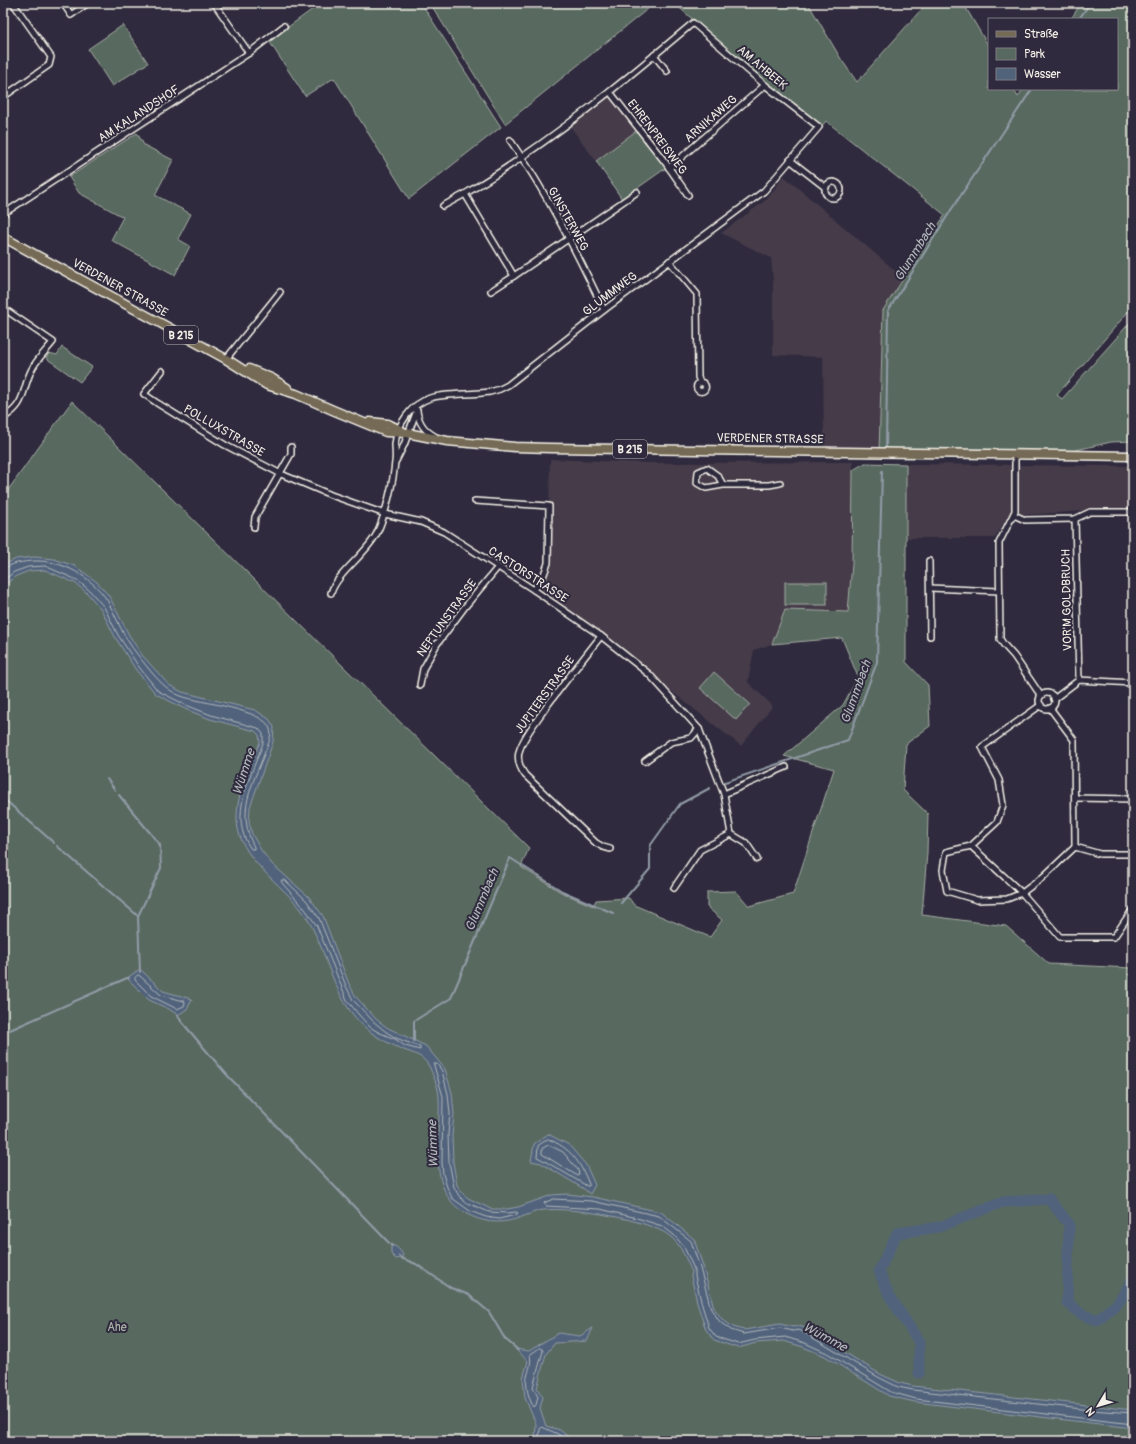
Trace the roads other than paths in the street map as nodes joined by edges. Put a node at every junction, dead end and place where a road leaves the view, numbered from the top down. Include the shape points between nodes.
1 (13, 3) edge
2 (62, 3) edge
3 (88, 3) edge
4 (214, 3) edge
5 (284, 26) dead end
6 (249, 53) junction
7 (654, 55) junction
8 (667, 71) dead end
9 (765, 85) junction
10 (610, 92) junction
11 (3, 97) edge
12 (819, 127) joint
13 (510, 140) dead end
14 (522, 157) junction
15 (790, 160) junction
16 (669, 168) junction
17 (826, 188) dead end
18 (637, 192) dead end
19 (465, 194) junction
20 (688, 195) dead end
21 (443, 206) dead end
22 (3, 214) edge
23 (3, 237) edge
24 (569, 237) junction
25 (670, 261) junction
26 (514, 276) junction
27 (491, 291) dead end
28 (280, 292) dead end
29 (3, 308) edge
30 (604, 310) junction
31 (226, 359) junction
32 (162, 371) dead end
33 (700, 383) dead end
34 (423, 401) junction
35 (417, 410) junction
36 (3, 418) edge
37 (398, 431) junction
38 (407, 433) junction
39 (439, 440) junction
40 (291, 447) dead end
41 (1015, 454) junction
42 (1133, 456) edge
43 (395, 462) junction
44 (281, 474) junction
45 (780, 483) dead end
46 (723, 485) junction
47 (475, 501) dead end
48 (1133, 512) edge
49 (385, 514) junction
50 (1014, 515) junction
51 (1076, 519) junction
52 (254, 527) dead end
53 (929, 561) dead end
54 (498, 567) junction
55 (930, 588) junction
56 (534, 590) junction
57 (999, 590) junction
58 (331, 593) dead end
59 (601, 636) junction
60 (930, 636) dead end
61 (1079, 680) junction
62 (1133, 683) edge
63 (420, 685) dead end
64 (1042, 696) junction
65 (1054, 699) junction
66 (1040, 705) junction
67 (1050, 708) junction
68 (699, 729) junction
69 (645, 761) dead end
70 (786, 767) dead end
71 (724, 794) junction
72 (1075, 798) junction
73 (1133, 799) edge
74 (731, 834) junction
75 (971, 846) junction
76 (1075, 848) junction
77 (610, 849) dead end
78 (1133, 854) edge
79 (757, 859) dead end
80 (674, 888) dead end
81 (1022, 893) junction
82 (1133, 909) edge

1 - 11 street via 51,57 49,65
2 - 3 street via 71,15
4 - 6 street
5 - 6 street, AM KALANDSHOF
6 - 22 street, AM KALANDSHOF
7 - 8 street
7 - 9 street, AM AHBEEK via 693,23
7 - 10 street
9 - 12 street, AM AHBEEK
9 - 16 street, ARNIKAWEG
10 - 14 street
10 - 16 street, EHRENPREISWEG
12 - 15 street, GLUMMWEG
13 - 14 street, GINSTERWEG
14 - 19 street
14 - 24 street, GINSTERWEG
15 - 17 street
15 - 25 street, GLUMMWEG via 764,191
16 - 20 street, EHRENPREISWEG
18 - 24 street
19 - 21 street
19 - 26 street
23 - 31 main road, VERDENER STRASSE / B 215
24 - 26 street
24 - 30 street, GINSTERWEG
25 - 30 street, GLUMMWEG
25 - 33 street via 697,294
26 - 27 street
28 - 31 street
29 - 36 street via 54,342 31,370 21,403
30 - 34 street, GLUMMWEG via 500,390 480,394 438,396
31 - 37 main road, VERDENER STRASSE / B 215 via 267,385 296,394 386,432
32 - 44 street, POLLUXSTRASSE via 144,394 225,445
34 - 35 street
34 - 37 street, GLUMMWEG via 408,414
35 - 38 street
35 - 39 street via 420,423
37 - 38 main road, VERDENER STRASSE / B 215
37 - 43 street
38 - 39 main road, VERDENER STRASSE / B 215
38 - 43 street
39 - 41 main road, VERDENER STRASSE / B 215 via 550,448
40 - 44 street via 291,454
41 - 42 main road, VERDENER STRASSE / B 215
41 - 50 street
43 - 49 street
44 - 49 street, POLLUXSTRASSE
44 - 52 street via 255,517
45 - 46 street via 754,486
46 - 46 street via 718,476 707,468 698,472 697,483 706,488
47 - 56 street via 549,506 548,563 543,577
48 - 51 street via 1090,512
49 - 54 street, CASTORSTRASSE via 432,526
49 - 58 street via 368,546 335,584
50 - 51 street via 1024,520
50 - 57 street via 999,543
51 - 61 street, VOR'M GOLDBRUCH
53 - 55 street
54 - 56 street, CASTORSTRASSE
54 - 63 street, NEPTUNSTRASSE via 438,644 423,669
55 - 57 street
55 - 60 street
56 - 59 street, CASTORSTRASSE
57 - 64 street via 1000,639
59 - 68 street, CASTORSTRASSE via 649,674
59 - 77 street, JUPITERSTRASSE via 530,730 518,756 526,775 596,843
61 - 62 street
61 - 65 street
64 - 65 street via 1048,694
64 - 66 street
65 - 67 street
66 - 67 street via 1045,709
66 - 75 street via 982,747 999,780 1003,805 996,822
67 - 72 street via 1074,740
68 - 69 street via 691,738 671,742
68 - 71 street
70 - 71 street
71 - 74 street
72 - 73 street
72 - 76 street
74 - 79 street via 746,843
74 - 80 street via 700,850
75 - 81 street
75 - 81 street via 946,852 943,870 947,891 977,900 1007,899
76 - 78 street via 1100,854
76 - 81 street
81 - 82 street via 1060,937 1114,937

